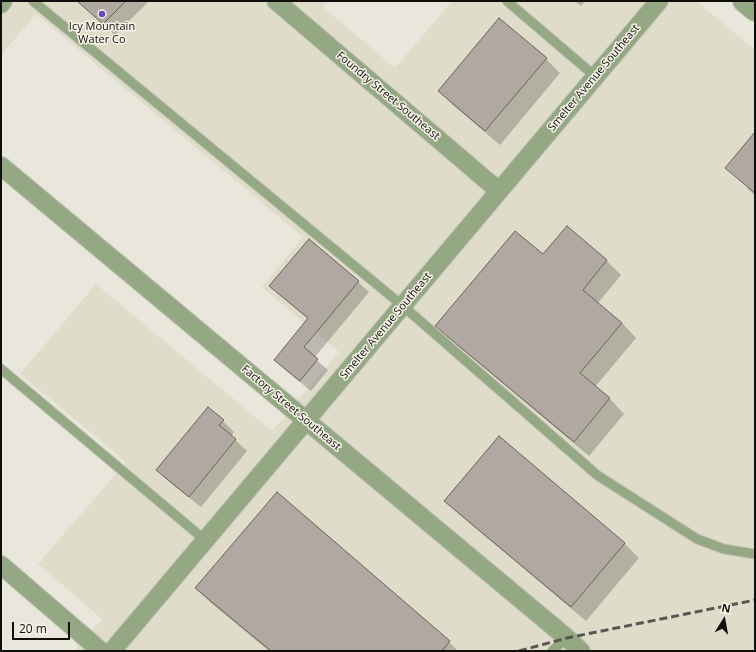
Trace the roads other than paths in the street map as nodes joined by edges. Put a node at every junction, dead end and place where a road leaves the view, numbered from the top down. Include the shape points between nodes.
1 (3, 1) edge
2 (33, 1) edge
3 (276, 1) edge
4 (507, 1) edge
5 (659, 1) edge
6 (744, 1) edge
7 (1, 4) edge
8 (755, 10) edge
9 (596, 76) junction
10 (1, 166) edge
11 (500, 191) junction
12 (403, 306) junction
13 (1, 369) edge
14 (306, 421) junction
15 (205, 540) junction
16 (755, 554) edge
17 (1, 565) edge
18 (567, 638) junction
19 (101, 651) edge
20 (112, 651) edge
21 (552, 651) edge
22 (581, 651) edge

1 - 7 street
2 - 12 lane
3 - 11 street, Foundry Street Southeast
4 - 9 lane
5 - 9 street, Smelter Avenue Southeast
6 - 8 street
9 - 11 street, Smelter Avenue Southeast
10 - 14 street, Factory Street Southeast
11 - 12 street, Smelter Avenue Southeast
12 - 14 street, Smelter Avenue Southeast
12 - 16 lane via 597,475 697,539 724,549
13 - 15 lane
14 - 15 street, Smelter Avenue Southeast
14 - 18 street, Factory Street Southeast
15 - 20 street, Smelter Avenue Southeast
17 - 19 street
18 - 21 lane
18 - 22 street, Factory Street Southeast

